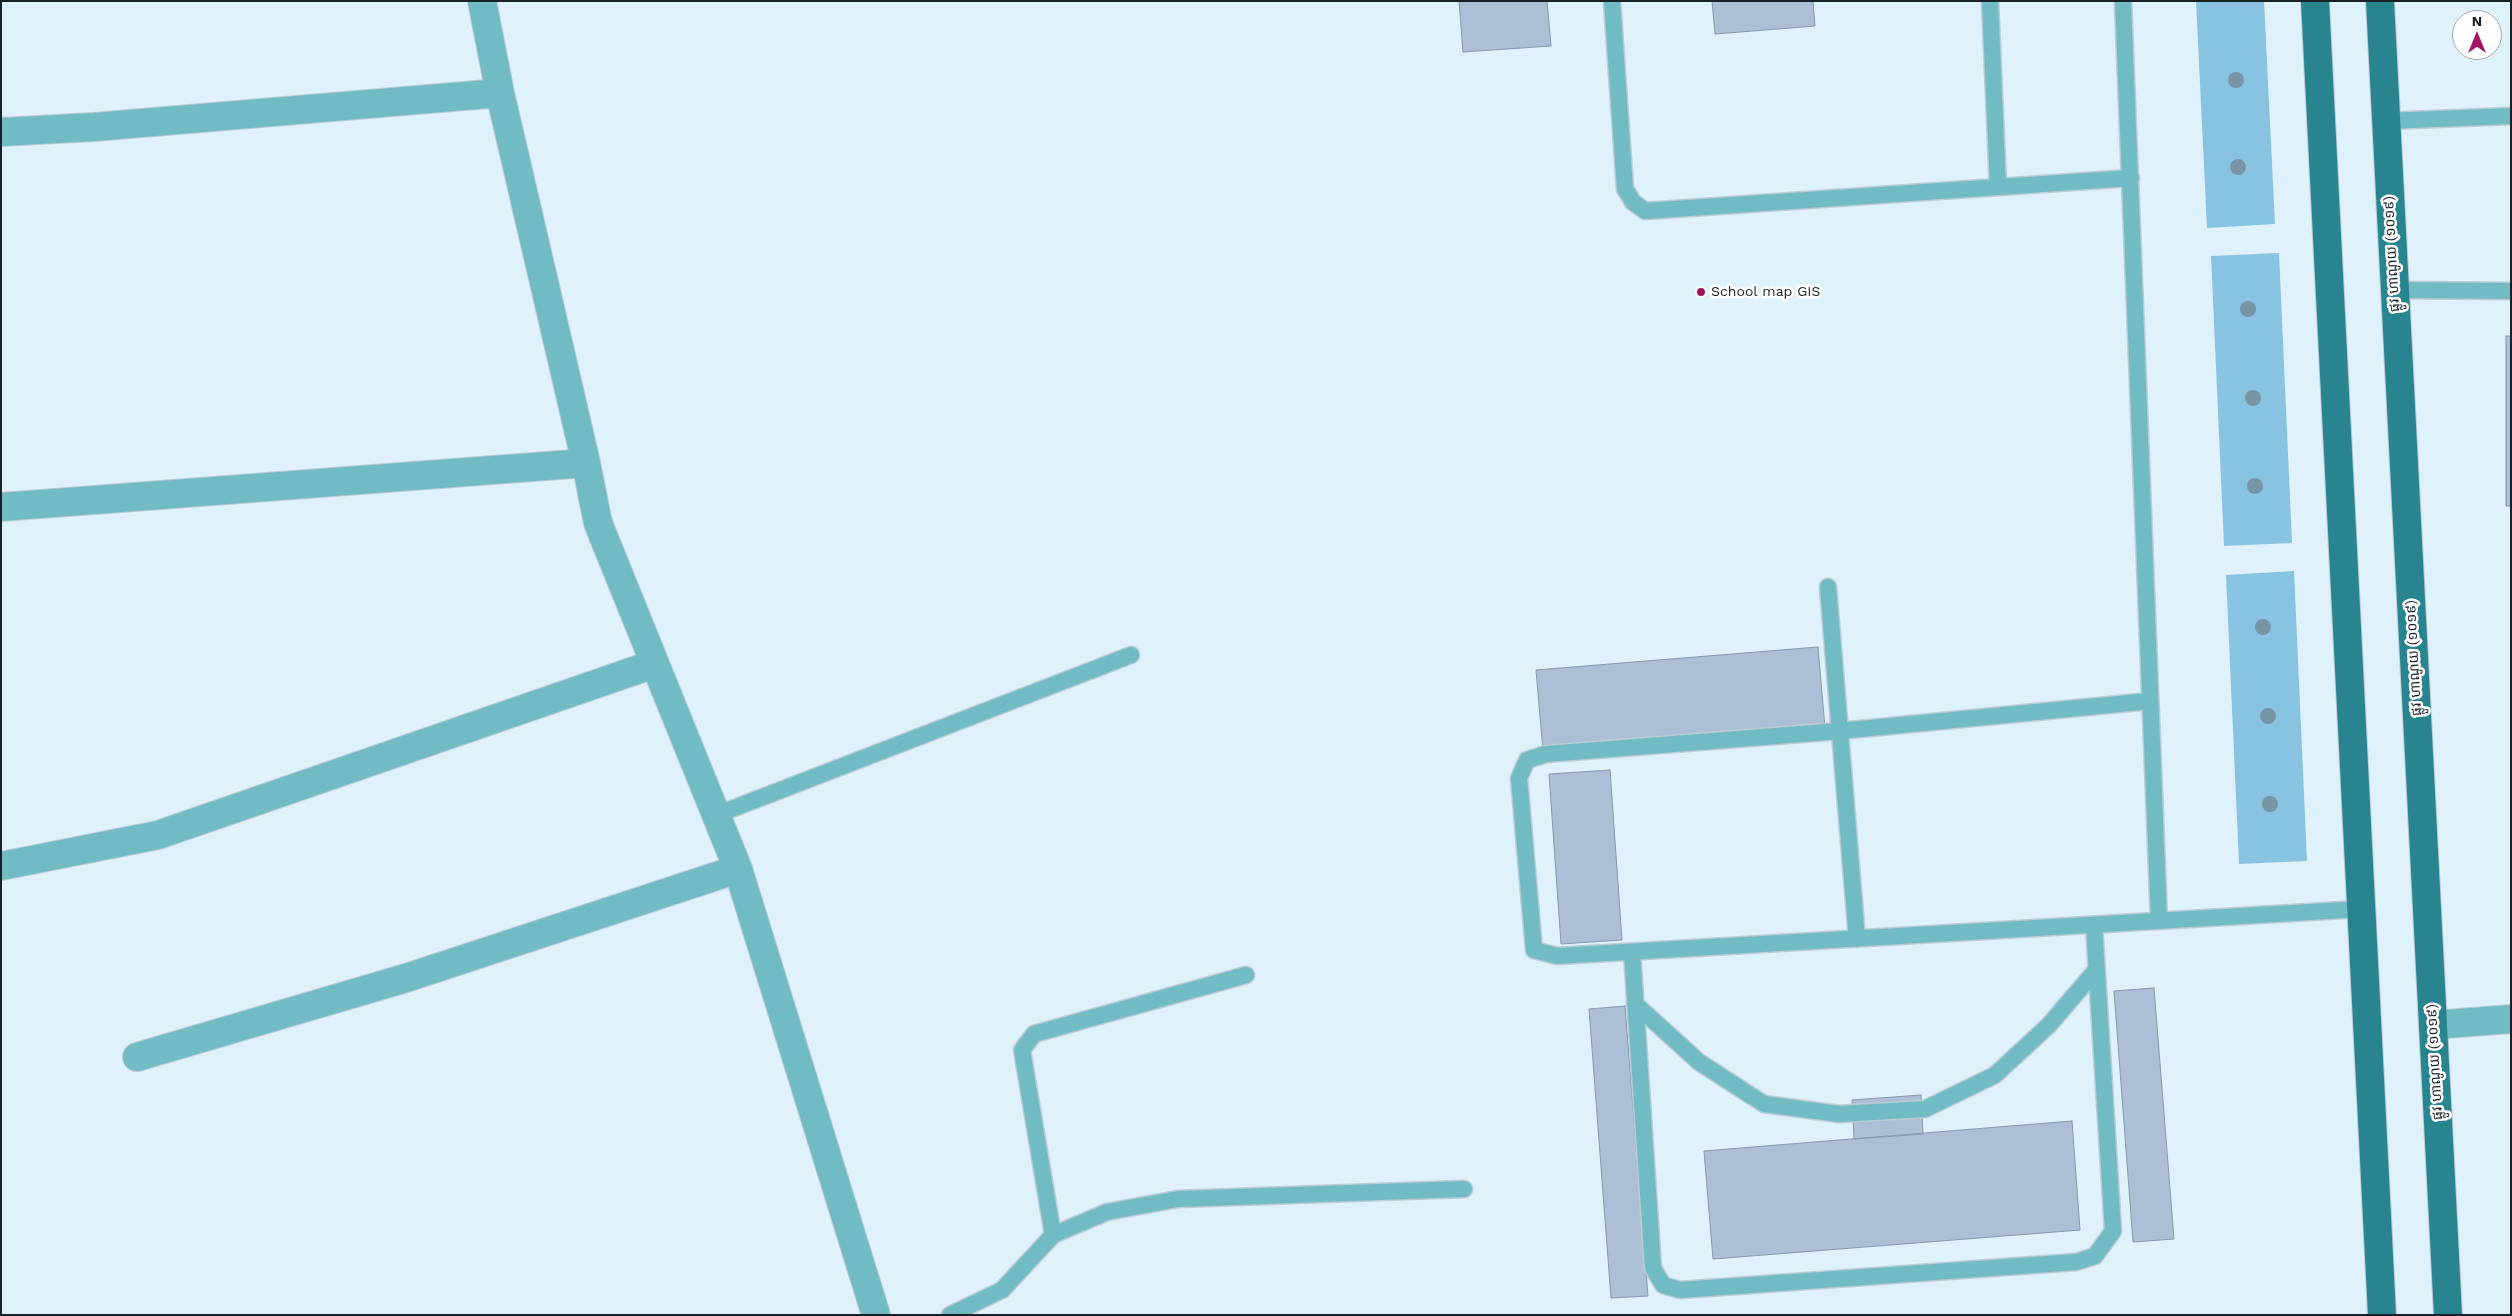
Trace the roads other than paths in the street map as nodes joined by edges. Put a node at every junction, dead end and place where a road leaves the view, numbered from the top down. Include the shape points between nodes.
1 (482, 1) edge
2 (1612, 1) edge
3 (1990, 1) edge
4 (2123, 1) edge
5 (2315, 1) edge
6 (2380, 1) edge
7 (500, 93) junction
8 (2511, 116) edge
9 (2385, 121) junction
10 (1, 132) edge
11 (2131, 178) junction
12 (1998, 187) junction
13 (2394, 290) junction
14 (2511, 291) edge
15 (586, 463) junction
16 (1, 507) edge
17 (1828, 588) dead end
18 (1131, 655) dead end
19 (654, 664) junction
20 (2150, 701) junction
21 (1839, 731) junction
22 (716, 815) junction
23 (1, 866) edge
24 (738, 868) junction
25 (2361, 910) junction
26 (2159, 921) junction
27 (2094, 925) junction
28 (1857, 939) junction
29 (1632, 952) junction
30 (2097, 969) junction
31 (1246, 975) dead end
32 (1635, 1004) junction
33 (2511, 1020) edge
34 (2433, 1025) junction
35 (137, 1057) dead end
36 (1464, 1189) dead end
37 (1053, 1235) junction
38 (876, 1315) edge
39 (950, 1315) edge
40 (2382, 1315) edge
41 (2448, 1315) edge

1 - 7 street
2 - 12 lane via 1625,189 1633,202 1645,211
3 - 12 lane
4 - 11 lane
5 - 25 main road
6 - 9 main road, ផ្លូវ ហាណូយ (១០១៩)
7 - 10 street
7 - 15 street
8 - 9 lane
9 - 13 main road, ផ្លូវ ហាណូយ (១០១៩)
11 - 12 lane
11 - 20 lane
13 - 14 lane
13 - 34 main road, ផ្លូវ ហាណូយ (១០១៩)
15 - 16 street
15 - 19 street via 598,523
17 - 21 lane
18 - 22 lane
19 - 22 street
19 - 23 street via 158,835
20 - 21 lane
20 - 26 lane
21 - 28 lane
21 - 29 lane via 1546,754 1528,760 1519,778 1534,950 1557,956
22 - 24 street
24 - 35 street via 406,978
24 - 38 street
25 - 26 lane
25 - 40 main road
26 - 27 lane
27 - 28 lane
27 - 30 lane
28 - 29 lane
29 - 32 lane
30 - 32 lane via 2050,1025 1995,1075 1925,1109 1839,1114 1764,1104 1698,1062
30 - 32 lane via 2113,1231 2095,1256 2076,1262 1680,1290 1662,1285 1653,1268
31 - 37 lane via 1034,1034 1022,1050
33 - 34 street
34 - 41 main road, ផ្លូវ ហាណូយ (១០១៩)
36 - 37 lane via 1178,1199 1107,1212
37 - 39 lane via 1002,1290

